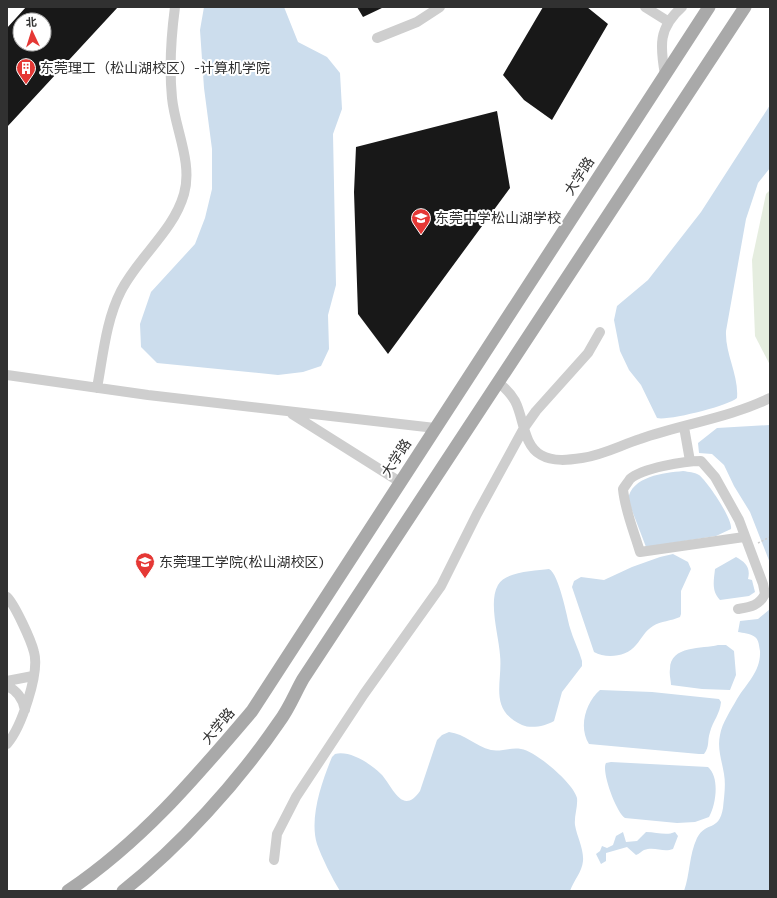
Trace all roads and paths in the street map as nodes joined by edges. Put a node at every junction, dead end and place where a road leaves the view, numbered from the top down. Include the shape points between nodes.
1 (175, 7) edge
2 (440, 7) edge
3 (644, 7) edge
4 (682, 7) edge
5 (709, 7) edge
6 (745, 7) edge
7 (669, 22) junction
8 (377, 38) dead end
9 (665, 75) junction
10 (600, 332) dead end
11 (7, 375) edge
12 (499, 383) junction
13 (97, 388) junction
14 (770, 398) edge
15 (288, 412) junction
16 (684, 426) junction
17 (435, 428) junction
18 (524, 428) junction
19 (690, 461) junction
20 (400, 482) junction
21 (744, 537) junction
22 (770, 537) edge
23 (758, 543) dead end
24 (7, 597) edge
25 (738, 609) dead end
26 (34, 676) junction
27 (7, 681) edge
28 (7, 686) edge
29 (25, 710) junction
30 (7, 744) edge
31 (274, 860) dead end
32 (68, 891) edge
33 (123, 891) edge

1 - 13 street via 170,65 172,99 186,169 184,193 172,221 122,290 110,319
2 - 8 street via 418,22
3 - 7 street
4 - 7 street
5 - 9 main road, 大学路
6 - 12 main road
7 - 9 street via 662,34 661,50
9 - 17 main road, 大学路
10 - 18 street via 588,353
11 - 13 street
12 - 18 street via 515,402
12 - 33 main road via 303,680 280,721 230,786 153,868
13 - 15 street
14 - 16 street via 726,415
15 - 17 street
15 - 20 street
16 - 18 street via 639,439 602,454 568,460 540,455 533,449
16 - 19 street
17 - 20 main road, 大学路
18 - 31 street via 441,586 344,723 296,797 277,834
19 - 21 street via 701,461 715,477 739,520
19 - 21 street via 647,471 631,478 623,489 624,507 640,552
20 - 32 main road, 大学路 via 252,710 192,782 144,832 100,870
21 - 25 street via 758,568 765,594 762,601 754,606
22 - 23 path
24 - 26 street via 14,604 35,652
26 - 27 street
26 - 29 street
28 - 29 street via 19,695
29 - 30 street

